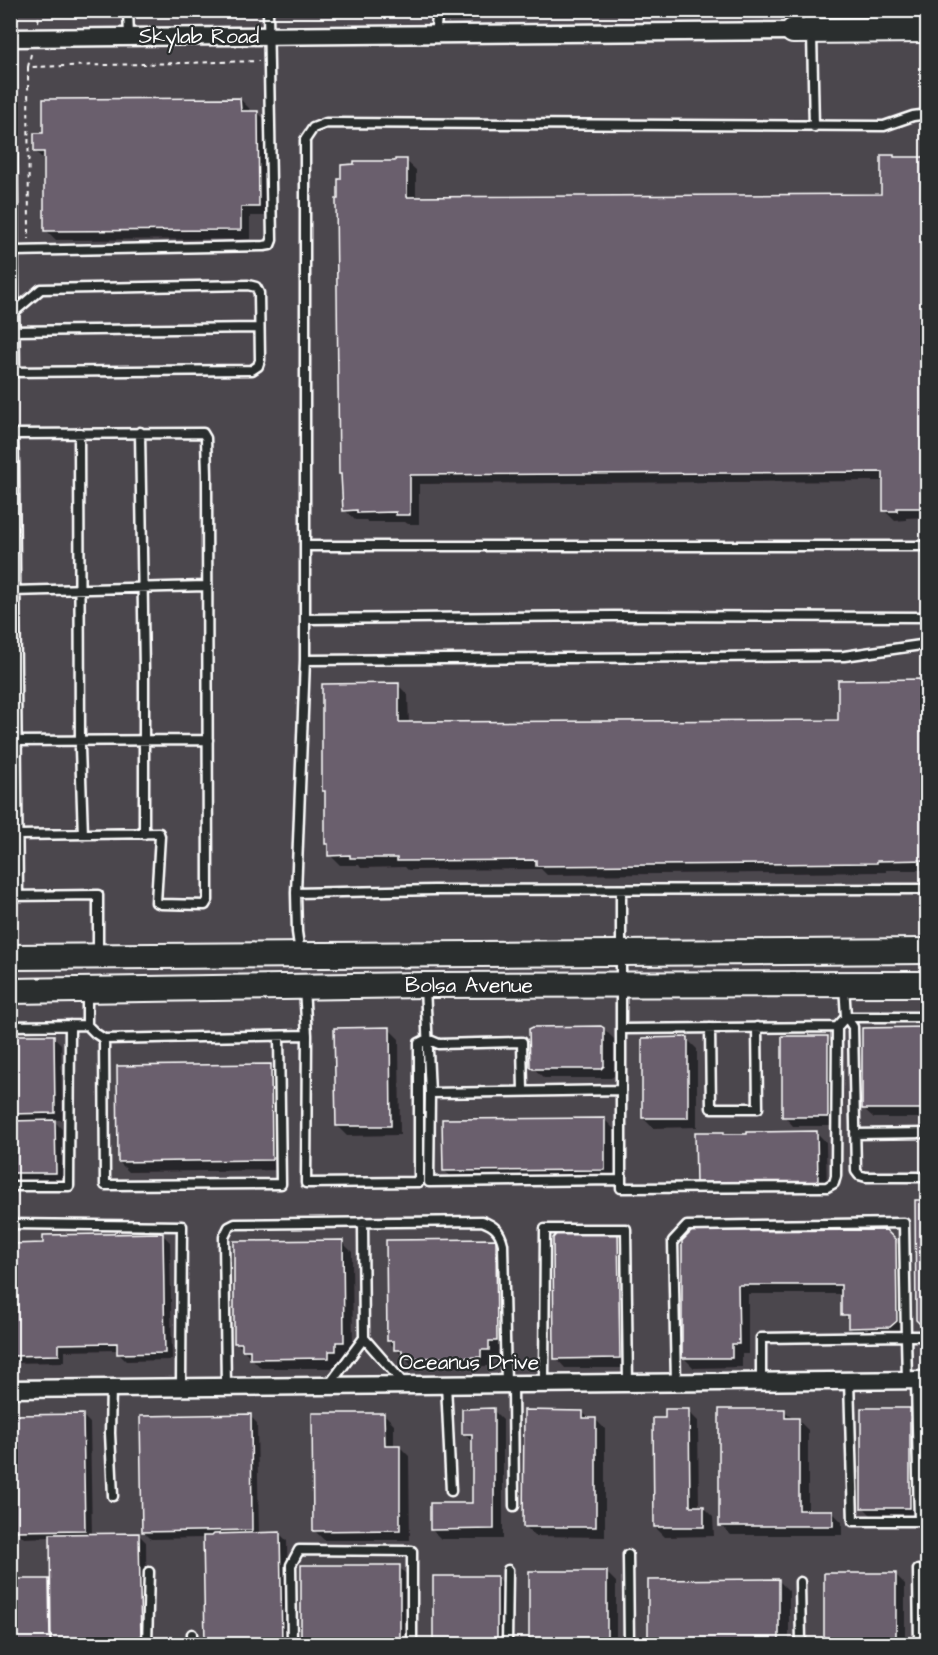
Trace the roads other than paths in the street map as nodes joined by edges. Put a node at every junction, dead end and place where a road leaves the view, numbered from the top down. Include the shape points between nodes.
1 (128, 10) edge
2 (268, 10) edge
3 (438, 10) edge
4 (806, 24) edge
5 (927, 30) edge
6 (435, 34) junction
7 (269, 36) junction
8 (129, 37) junction
9 (11, 38) edge
10 (927, 114) edge
11 (814, 126) junction
12 (14, 251) junction
13 (12, 312) edge
14 (259, 328) junction
15 (12, 331) edge
16 (13, 372) edge
17 (140, 432) junction
18 (79, 433) junction
19 (12, 434) edge
20 (305, 546) junction
21 (927, 546) edge
22 (206, 586) junction
23 (142, 587) junction
24 (80, 590) junction
25 (13, 591) edge
26 (927, 617) edge
27 (305, 619) junction
28 (927, 644) edge
29 (305, 660) junction
30 (208, 740) junction
31 (13, 741) edge
32 (145, 741) junction
33 (80, 742) junction
34 (144, 834) junction
35 (17, 835) junction
36 (83, 835) junction
37 (927, 889) edge
38 (621, 891) junction
39 (296, 894) junction
40 (14, 896) edge
41 (927, 951) edge
42 (620, 954) junction
43 (98, 956) junction
44 (300, 956) junction
45 (10, 957) edge
46 (620, 984) junction
47 (844, 984) junction
48 (927, 984) edge
49 (425, 985) junction
50 (304, 986) junction
51 (87, 990) junction
52 (10, 991) edge
53 (846, 1017) junction
54 (927, 1017) edge
55 (70, 1025) junction
56 (87, 1025) junction
57 (10, 1026) edge
58 (757, 1027) junction
59 (837, 1027) junction
60 (710, 1028) junction
61 (621, 1029) junction
62 (307, 1035) junction
63 (279, 1036) junction
64 (104, 1039) junction
65 (428, 1039) junction
66 (621, 1090) junction
67 (522, 1091) junction
68 (430, 1093) junction
69 (927, 1133) edge
70 (855, 1134) junction
71 (927, 1176) edge
72 (621, 1180) junction
73 (10, 1186) edge
74 (363, 1222) junction
75 (10, 1224) edge
76 (906, 1336) junction
77 (927, 1336) edge
78 (364, 1338) junction
79 (849, 1380) junction
80 (917, 1380) edge
81 (761, 1381) junction
82 (676, 1382) junction
83 (544, 1383) junction
84 (628, 1383) junction
85 (446, 1384) junction
86 (509, 1384) junction
87 (329, 1385) junction
88 (405, 1385) junction
89 (181, 1387) junction
90 (226, 1387) junction
91 (111, 1388) junction
92 (10, 1389) edge
93 (451, 1491) dead end
94 (113, 1496) dead end
95 (514, 1506) dead end
96 (923, 1521) edge
97 (628, 1555) dead end
98 (918, 1569) dead end
99 (508, 1570) dead end
100 (149, 1572) dead end
101 (800, 1582) dead end
102 (192, 1634) dead end
103 (147, 1644) edge
104 (192, 1644) edge
105 (292, 1644) edge
106 (412, 1644) edge
107 (507, 1644) edge
108 (629, 1644) edge
109 (801, 1644) edge
110 (919, 1644) edge

1 - 8 lane
2 - 7 lane
3 - 6 lane
4 - 5 main road, Skylab Road
4 - 6 street, Skylab Road
4 - 11 lane
6 - 7 street, Skylab Road
7 - 8 street, Skylab Road
7 - 12 lane via 270,245
8 - 9 street, Skylab Road
9 - 12 lane
10 - 11 lane via 884,126
11 - 20 lane via 326,123 313,128 305,140
12 - 13 lane
13 - 14 lane via 41,290 249,285 259,293
13 - 15 lane
14 - 15 lane
14 - 16 lane via 260,360 252,370
15 - 16 lane
17 - 18 lane
17 - 22 lane via 205,434
17 - 23 lane
18 - 19 lane
18 - 24 lane
19 - 25 lane
20 - 21 lane
20 - 27 lane
22 - 23 lane
22 - 30 lane
23 - 24 lane
23 - 32 lane
24 - 25 lane
24 - 33 lane
25 - 31 lane
26 - 27 lane
27 - 29 lane
28 - 29 lane via 844,656
29 - 39 lane
30 - 32 lane
30 - 34 lane via 205,905 156,902 160,836
31 - 33 lane
31 - 35 lane
32 - 33 lane
32 - 34 lane
33 - 36 lane
34 - 36 lane
35 - 36 lane
35 - 40 lane
37 - 38 lane
38 - 39 lane
38 - 42 lane
39 - 44 lane
40 - 43 lane via 98,895
41 - 42 main road, Bolsa Avenue
42 - 44 main road, Bolsa Avenue
42 - 46 lane
43 - 44 main road, Bolsa Avenue
43 - 45 main road, Bolsa Avenue
44 - 50 main road
46 - 47 main road, Bolsa Avenue
46 - 49 main road, Bolsa Avenue
46 - 61 lane
47 - 48 main road, Bolsa Avenue
47 - 53 lane
49 - 50 main road, Bolsa Avenue
49 - 65 lane
50 - 51 main road, Bolsa Avenue
50 - 62 lane
51 - 52 main road, Bolsa Avenue
51 - 56 lane
53 - 54 lane
53 - 59 lane
53 - 70 lane via 852,1026
55 - 56 lane
55 - 57 lane
55 - 73 lane via 69,1186
56 - 64 lane
58 - 59 lane
58 - 60 lane
58 - 60 lane via 758,1108 711,1108
59 - 72 lane via 834,1183 828,1187 621,1188
60 - 61 lane
61 - 66 lane
62 - 63 lane
62 - 65 lane via 306,1183 418,1182 418,1043
63 - 64 lane
63 - 64 lane via 281,1184 105,1185
65 - 67 lane via 439,1044 522,1042
65 - 68 lane
66 - 67 lane
66 - 72 lane
67 - 68 lane
68 - 72 lane via 429,1182
69 - 70 lane
70 - 71 lane via 859,1175
74 - 78 lane
74 - 86 lane via 482,1221 501,1233
74 - 90 lane via 229,1227 224,1237
75 - 89 lane via 182,1226
76 - 77 lane
76 - 80 lane
76 - 81 lane via 761,1338
76 - 82 lane via 904,1223 687,1226 673,1241
78 - 87 lane
78 - 88 lane
79 - 80 street, Oceanus Drive
79 - 81 street, Oceanus Drive
79 - 96 lane via 853,1521
80 - 96 lane
81 - 82 street, Oceanus Drive
82 - 84 street, Oceanus Drive
83 - 84 street, Oceanus Drive
83 - 84 lane via 545,1229 626,1229
83 - 86 street, Oceanus Drive
85 - 86 street, Oceanus Drive
85 - 88 street, Oceanus Drive
85 - 93 lane
86 - 95 lane
87 - 88 street, Oceanus Drive
87 - 90 street, Oceanus Drive
89 - 90 street, Oceanus Drive
89 - 91 street, Oceanus Drive
91 - 92 street, Oceanus Drive
91 - 94 lane
97 - 108 lane
98 - 110 lane
99 - 107 lane
100 - 103 lane
101 - 109 lane
102 - 104 lane
105 - 106 lane via 291,1564 299,1550 322,1550 412,1551

